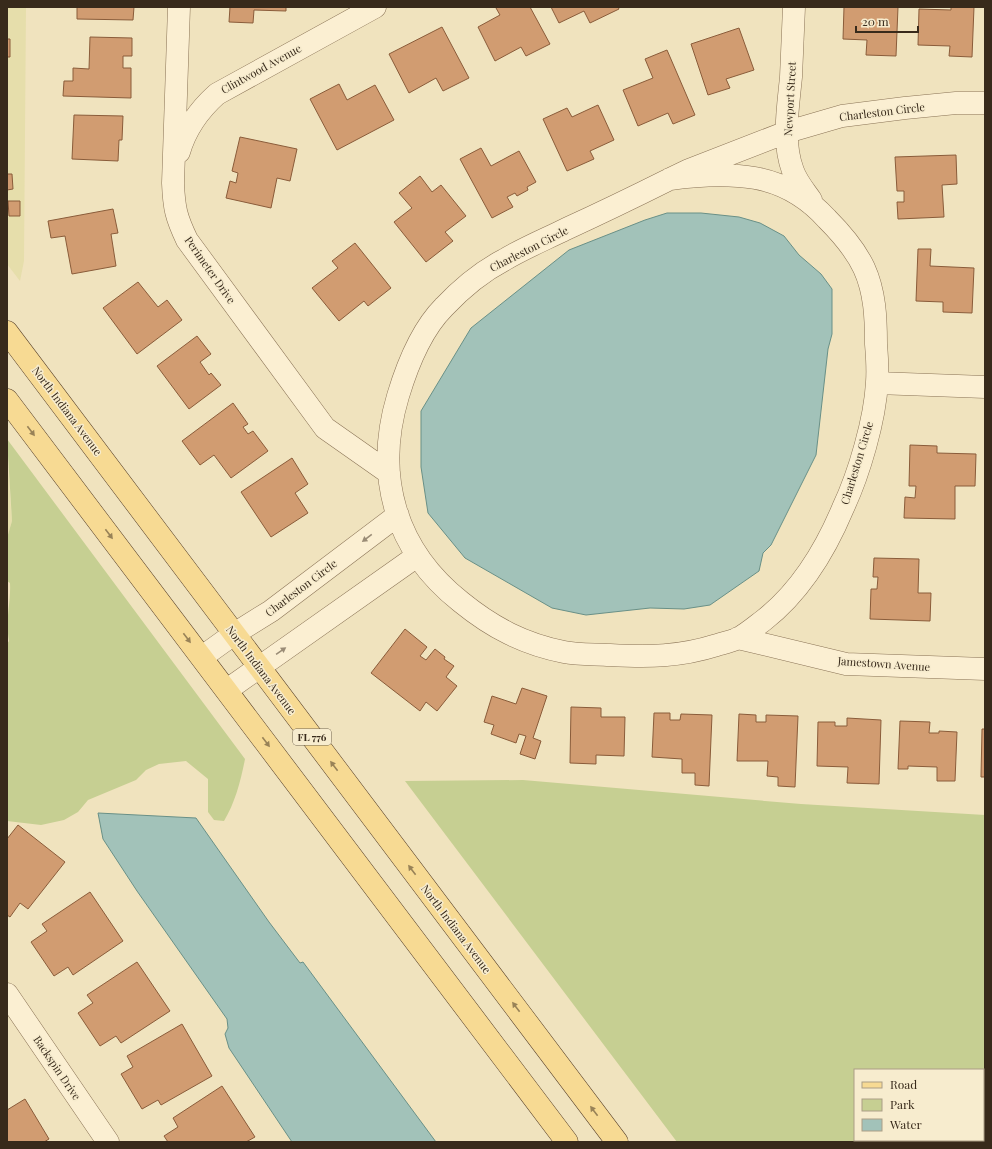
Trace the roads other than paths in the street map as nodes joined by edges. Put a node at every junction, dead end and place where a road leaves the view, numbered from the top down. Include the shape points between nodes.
1 (179, 7) edge
2 (375, 7) edge
3 (794, 7) edge
4 (985, 103) edge
5 (787, 132) junction
6 (670, 179) junction
7 (173, 183) junction
8 (817, 207) junction
9 (7, 332) edge
10 (877, 383) junction
11 (985, 387) edge
12 (7, 400) edge
13 (389, 473) junction
14 (398, 515) junction
15 (417, 556) junction
16 (234, 634) junction
17 (738, 638) junction
18 (202, 657) junction
19 (259, 667) junction
20 (985, 669) edge
21 (227, 690) junction
22 (7, 994) edge
23 (108, 1142) edge
24 (567, 1142) edge
25 (617, 1142) edge

1 - 7 street, Perimeter Drive
2 - 7 street, Clintwood Avenue via 217,94 202,107 183,138
3 - 5 street, Newport Street
4 - 5 street, Charleston Circle via 905,108 842,116
5 - 6 street, Charleston Circle
5 - 8 street, Newport Street via 790,159 797,182
6 - 8 street, Charleston Circle via 732,175 758,179 787,188
6 - 13 street, Charleston Circle via 504,260 466,286 439,312 402,381 389,440
7 - 13 street, Perimeter Drive via 174,207 188,240 325,428
8 - 10 street, Charleston Circle via 851,246 864,268 876,318
9 - 16 main road, North Indiana Avenue / FL 776
10 - 11 street
10 - 17 street, Charleston Circle via 864,448 851,490 834,531 817,561 778,609
12 -> 18 main road
13 - 14 street, Charleston Circle via 392,497
14 - 15 street, Charleston Circle via 408,542
14 -> 16 street, Charleston Circle via 271,611
15 - 17 street, Charleston Circle via 440,584 476,614 500,630 550,649 575,654 654,657 705,649
19 -> 15 street
16 - 18 street, Charleston Circle
16 - 19 main road, North Indiana Avenue / FL 776
17 - 20 street, Jamestown Avenue via 846,664
18 - 21 main road
19 - 21 street
25 -> 19 main road, North Indiana Avenue / FL 776
21 -> 24 main road
22 - 23 street, Backspin Drive

